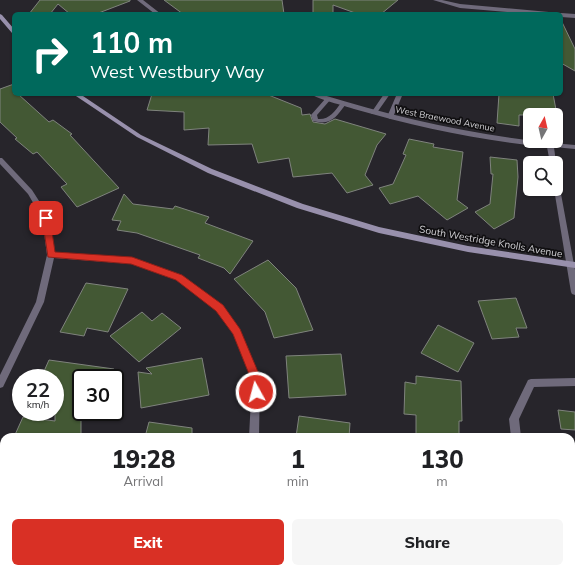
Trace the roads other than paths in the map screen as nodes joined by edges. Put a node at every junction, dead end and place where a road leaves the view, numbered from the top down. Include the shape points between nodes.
1 (140, 0) edge
2 (436, 0) edge
3 (155, 12) edge
4 (510, 12) edge
5 (563, 15) edge
6 (0, 16) edge
7 (575, 16) edge
8 (12, 30) edge
9 (79, 96) edge
10 (320, 96) edge
11 (386, 96) edge
12 (399, 96) edge
13 (328, 99) junction
14 (343, 104) junction
15 (374, 113) junction
16 (390, 117) junction
17 (523, 141) edge
18 (563, 146) edge
19 (575, 147) edge
20 (0, 160) edge
21 (559, 196) edge
22 (51, 255) junction
23 (572, 265) edge
24 (575, 292) edge
25 (575, 382) edge
26 (0, 384) edge
27 (254, 433) edge
28 (516, 433) edge

1 - 3 street
2 - 4 street via 460,6
5 - 7 street
6 - 8 street
9 - 23 street, South Westridge Knolls Avenue via 139,136 210,171 300,206 379,230 468,249
10 - 13 street, West Braewood Avenue
11 - 15 street
12 - 16 street
13 - 14 street, West Braewood Avenue
13 - 14 street via 314,116 315,120 329,120
14 - 15 street, West Braewood Avenue
15 - 16 street, West Braewood Avenue
16 - 17 street, West Braewood Avenue
18 - 19 street, West Braewood Avenue
20 - 22 street via 30,192 46,218
21 - 23 street
22 - 26 street via 40,302
22 - 27 street via 132,260 179,278 220,308 237,332 256,379
23 - 24 street
25 - 28 street via 531,383 514,419

